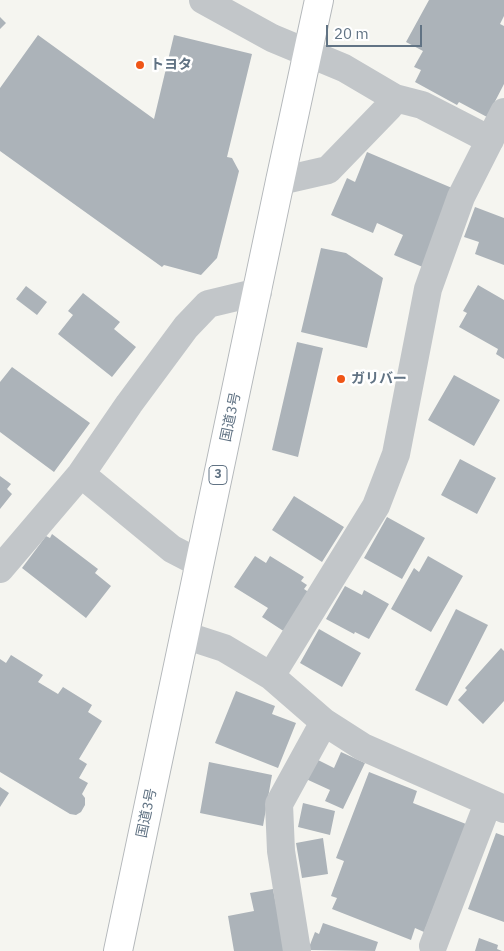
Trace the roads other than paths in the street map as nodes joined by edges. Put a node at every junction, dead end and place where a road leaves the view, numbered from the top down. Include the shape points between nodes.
1 (203, 0) edge
2 (319, 0) edge
3 (307, 54) junction
4 (395, 98) junction
5 (504, 112) edge
6 (490, 140) junction
7 (280, 181) junction
8 (258, 292) junction
9 (81, 474) junction
10 (199, 563) junction
11 (0, 569) edge
12 (184, 635) junction
13 (271, 676) junction
14 (324, 722) junction
15 (496, 806) edge
16 (434, 946) dead end
17 (118, 951) edge
18 (297, 951) edge

1 - 3 street
2 - 3 highway, 国道3号 / 3
3 - 4 street via 344,68
3 - 7 highway, 国道3号 / 3
4 - 6 street via 422,105
4 - 7 street via 328,170
5 - 6 street
6 - 13 street via 462,197 428,289 396,454 376,506
7 - 8 highway, 国道3号 / 3
8 - 9 street via 208,304 186,327
8 - 10 highway, 国道3号 / 3
9 - 10 street via 172,550
9 - 11 street
10 - 12 highway, 国道3号 / 3
12 - 13 street via 224,648
12 - 17 highway, 国道3号 / 3
13 - 14 street
14 - 15 street via 363,747
14 - 18 street via 279,804 281,852
15 - 16 street

